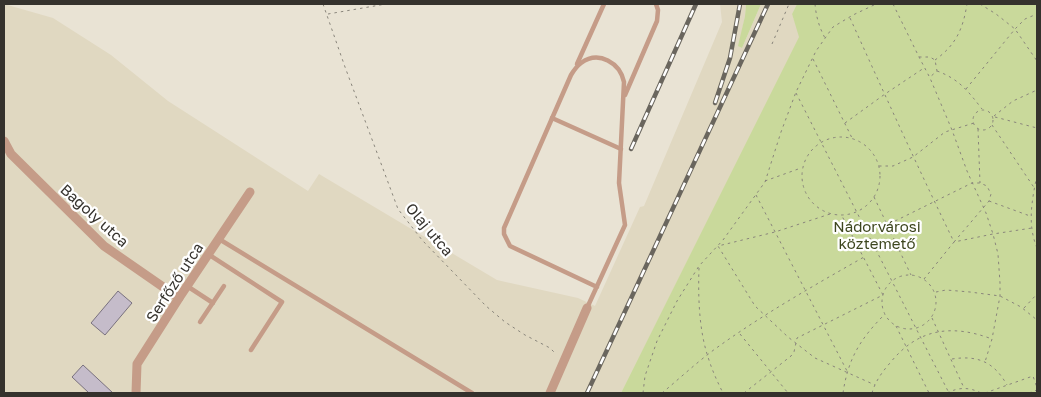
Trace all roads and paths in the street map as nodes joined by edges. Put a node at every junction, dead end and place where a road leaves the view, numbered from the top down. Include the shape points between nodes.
1 (323, 4) edge
2 (386, 4) edge
3 (604, 4) edge
4 (656, 4) edge
5 (789, 4) edge
6 (815, 4) edge
7 (876, 4) edge
8 (893, 4) edge
9 (967, 4) edge
10 (980, 4) edge
11 (327, 14) junction
12 (1037, 14) edge
13 (849, 17) junction
14 (1015, 30) junction
15 (825, 38) junction
16 (772, 44) dead end
17 (919, 57) junction
18 (812, 58) junction
19 (936, 60) junction
20 (1037, 61) edge
21 (576, 67) junction
22 (924, 68) junction
23 (937, 71) junction
24 (930, 78) junction
25 (966, 89) junction
26 (1037, 90) edge
27 (796, 92) junction
28 (885, 94) junction
29 (623, 98) junction
30 (982, 110) junction
31 (993, 116) junction
32 (552, 118) junction
33 (845, 123) junction
34 (974, 123) junction
35 (992, 125) junction
36 (978, 128) junction
37 (1037, 128) edge
38 (952, 130) junction
39 (853, 138) junction
40 (4, 141) edge
41 (821, 142) junction
42 (621, 149) junction
43 (913, 157) junction
44 (879, 166) junction
45 (802, 168) junction
46 (1037, 175) edge
47 (765, 182) junction
48 (972, 183) junction
49 (980, 183) junction
50 (1034, 189) junction
51 (250, 192) dead end
52 (1037, 194) edge
53 (756, 195) junction
54 (1033, 195) junction
55 (874, 197) junction
56 (934, 201) junction
57 (989, 201) junction
58 (984, 208) junction
59 (858, 212) junction
60 (830, 214) junction
61 (842, 216) junction
62 (1031, 216) junction
63 (887, 225) junction
64 (1032, 228) junction
65 (775, 232) junction
66 (993, 234) junction
67 (219, 239) junction
68 (954, 242) junction
69 (718, 246) junction
70 (1037, 248) edge
71 (208, 254) junction
72 (864, 257) junction
73 (699, 266) junction
74 (912, 275) junction
75 (924, 279) junction
76 (893, 281) junction
77 (187, 286) junction
78 (224, 286) dead end
79 (596, 287) junction
80 (805, 290) junction
81 (935, 292) junction
82 (1037, 294) edge
83 (883, 296) junction
84 (1000, 296) junction
85 (179, 298) junction
86 (212, 303) junction
87 (587, 308) joint
88 (1024, 309) junction
89 (885, 314) junction
90 (765, 316) junction
91 (932, 318) junction
92 (1037, 320) edge
93 (200, 322) dead end
94 (823, 324) junction
95 (896, 326) junction
96 (916, 329) junction
97 (938, 331) junction
98 (739, 333) junction
99 (921, 338) junction
100 (992, 339) junction
101 (796, 343) junction
102 (906, 347) junction
103 (251, 350) dead end
104 (707, 356) junction
105 (951, 359) junction
106 (985, 362) junction
107 (562, 366) junction
108 (771, 372) junction
109 (847, 372) junction
110 (875, 385) junction
111 (1007, 385) junction
112 (964, 388) junction
113 (1037, 389) edge
114 (136, 393) edge
115 (472, 393) edge
116 (550, 393) edge
117 (644, 393) edge
118 (662, 393) edge
119 (723, 393) edge
120 (744, 393) edge
121 (788, 393) edge
122 (843, 393) edge
123 (872, 393) edge
124 (929, 393) edge
125 (948, 393) edge
126 (981, 393) edge
127 (985, 393) edge
128 (1029, 393) edge

1 - 11 path, Olaj utca
2 - 11 path
3 - 21 lane
4 - 29 lane via 656,21
5 - 16 path
6 - 15 path
7 - 13 path
8 - 17 path
9 - 19 path via 959,36
10 - 14 path
11 - 107 path, Olaj utca via 398,209 422,240 486,306 525,335 550,348
12 - 14 path via 1025,19
13 - 15 path via 833,27
13 - 28 path
14 - 20 path
14 - 25 path
15 - 18 path
17 - 19 path
17 - 22 path
18 - 27 path
18 - 33 path
19 - 23 path
21 - 29 lane via 594,58 608,60 622,75
21 - 32 lane
22 - 24 path
22 - 28 path
23 - 24 path
23 - 25 path
24 - 38 path
25 - 30 path
26 - 31 path via 1013,101
27 - 41 path
27 - 47 path
28 - 33 path
28 - 43 path
29 - 42 lane
30 - 31 path
30 - 34 path via 973,117
31 - 35 path
31 - 37 path
32 - 42 lane
32 - 79 lane via 504,234 510,246
33 - 39 path
34 - 36 path
34 - 38 path
35 - 36 path via 984,130
35 - 50 path
36 - 49 path
38 - 43 path
38 - 48 path
39 - 41 path via 831,138
39 - 44 path via 865,144
40 - 85 street, Bagoly utca via 11,154 104,246
41 - 45 path via 812,148
41 - 59 path
42 - 79 lane via 620,182 625,226
43 - 44 path via 893,166
43 - 56 path
44 - 55 path via 879,187
45 - 47 path
45 - 60 path via 801,180 810,201
46 - 50 path
47 - 53 path
48 - 49 path
48 - 56 path
48 - 58 path
49 - 57 path via 987,186 991,194
50 - 54 path
51 - 67 street, Serfőző utca
52 - 54 path
53 - 65 path
53 - 69 path
54 - 62 path
55 - 59 path
55 - 63 path
56 - 63 path
56 - 68 path
57 - 58 path
57 - 62 path
58 - 66 path
58 - 68 path
59 - 61 path
59 - 76 path
60 - 61 path
60 - 65 path
61 - 72 path
62 - 64 path
63 - 74 path
64 - 66 path
64 - 70 path
65 - 69 path
65 - 80 path
66 - 68 path
66 - 84 path via 998,254
67 - 71 street, Serfőző utca
67 - 115 lane
68 - 75 path
69 - 73 path
69 - 90 path via 755,306
71 - 77 street, Serfőző utca
71 - 103 lane via 282,302
72 - 80 path
72 - 83 path
73 - 104 path via 700,314
73 - 117 path via 657,341 645,376
74 - 75 path
74 - 76 path
75 - 81 path
76 - 83 path
76 - 96 path
77 - 85 street, Serfőző utca
77 - 86 lane
78 - 86 lane
79 - 87 lane
80 - 90 path
80 - 94 path
81 - 84 path via 946,290
81 - 91 path via 936,310
82 - 88 path
83 - 89 path
83 - 94 path
84 - 88 path
84 - 100 path
85 - 114 street, Serfőző utca via 137,364
86 - 93 lane
87 - 107 street
88 - 92 path
89 - 95 path
89 - 109 path via 864,337
90 - 98 path
90 - 101 path
91 - 96 path
91 - 97 path
94 - 101 path via 797,338
94 - 109 path
95 - 96 path
95 - 102 path
96 - 99 path
97 - 99 path
97 - 100 path via 968,331
97 - 105 path
98 - 104 path
98 - 108 path
99 - 102 path
99 - 125 path
100 - 106 path
101 - 108 path via 791,356
101 - 109 path via 815,358
102 - 110 path
102 - 124 path
104 - 118 path
104 - 119 path
105 - 106 path via 964,357
105 - 112 path
106 - 111 path via 996,369
107 - 116 street
108 - 120 path
108 - 121 path
109 - 110 path
109 - 122 path
110 - 123 path
111 - 113 path via 1033,376
111 - 127 path
112 - 125 path
112 - 126 path
113 - 128 path

